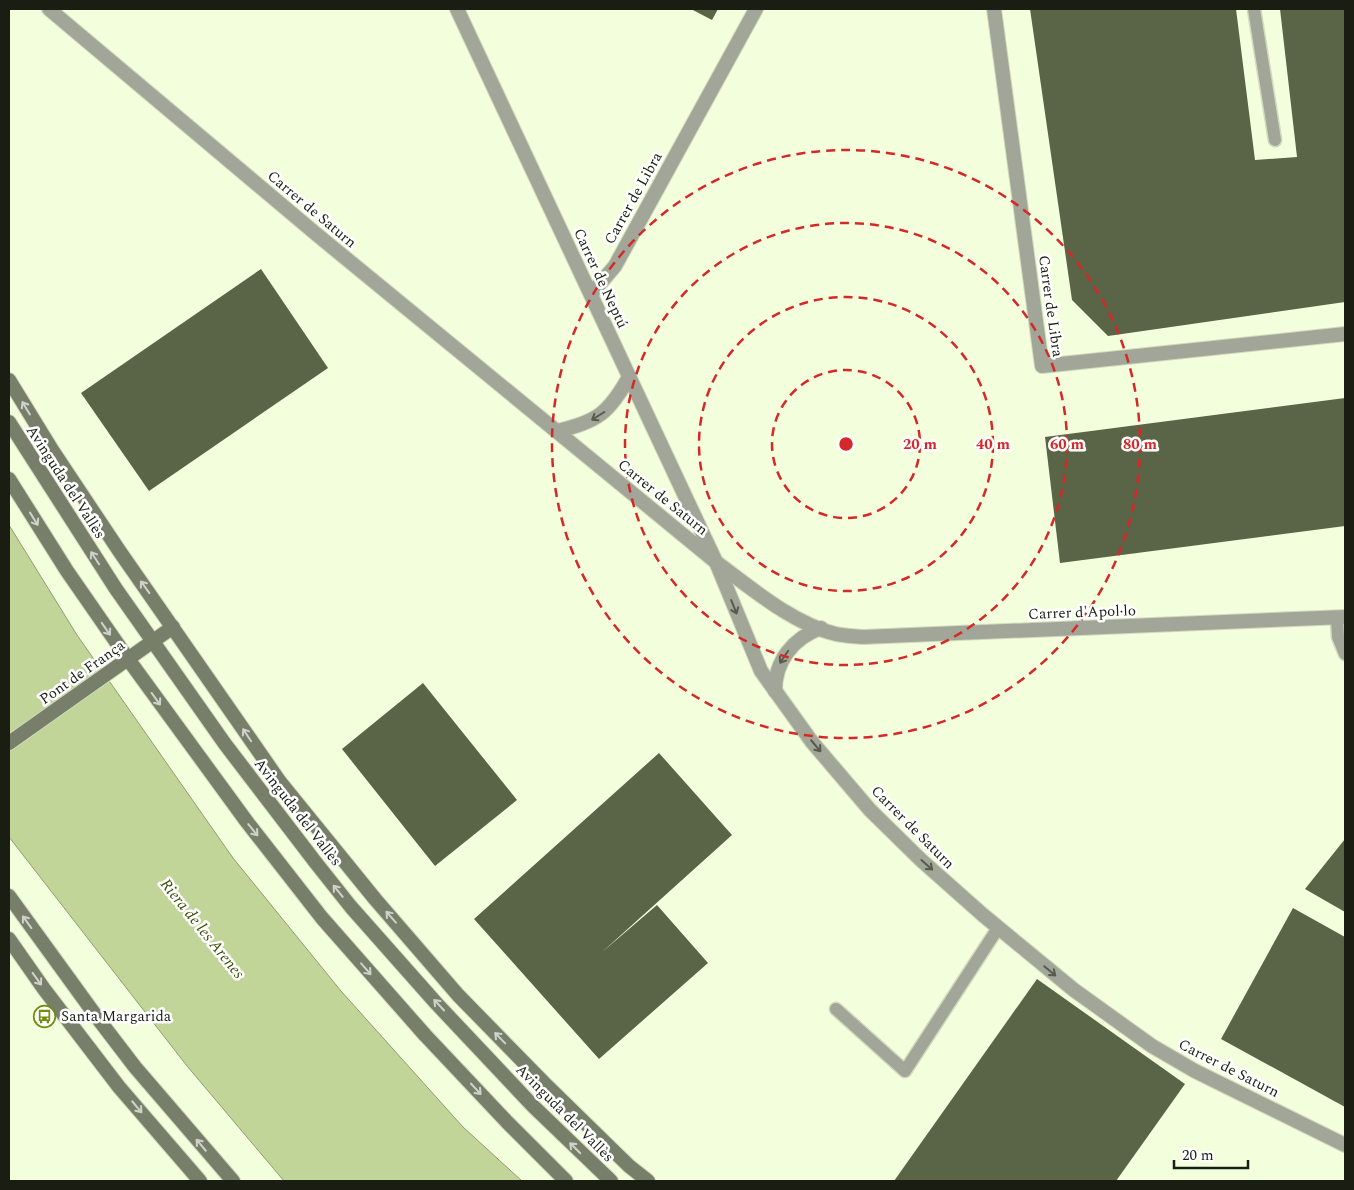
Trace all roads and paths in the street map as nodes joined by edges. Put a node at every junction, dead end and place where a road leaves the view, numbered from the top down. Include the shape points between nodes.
1 (49, 9) edge
2 (457, 9) edge
3 (756, 9) edge
4 (994, 9) edge
5 (1254, 9) edge
6 (1275, 140) dead end
7 (591, 294) junction
8 (1345, 334) edge
9 (630, 377) junction
10 (9, 380) edge
11 (9, 422) edge
12 (557, 431) junction
13 (9, 479) edge
14 (716, 562) junction
15 (1341, 617) edge
16 (173, 627) junction
17 (821, 628) junction
18 (152, 642) junction
19 (1345, 654) edge
20 (128, 659) junction
21 (775, 691) junction
22 (9, 743) edge
23 (9, 896) edge
24 (998, 928) junction
25 (9, 939) edge
26 (472, 1009) junction
27 (836, 1009) dead end
28 (455, 1023) junction
29 (1345, 1145) edge
30 (200, 1181) edge
31 (233, 1181) edge
32 (566, 1181) edge
33 (611, 1181) edge
34 (648, 1181) edge

1 - 12 street, Carrer de Saturn
2 - 7 street, Carrer de Neptú
3 - 7 street, Carrer de Libra via 615,266
4 - 8 street, Carrer de Libra via 1042,366
5 - 6 lane
7 - 9 street, Carrer de Neptú
9 -> 12 street via 618,398 603,414
9 - 14 street, Carrer de Neptú
16 -> 10 main road via 52,450
18 -> 11 main road, Avinguda del Vallès
12 - 14 street, Carrer de Saturn
13 -> 20 main road
14 - 17 street, Carrer d'Apol·lo via 782,609
14 -> 21 street, Carrer de Saturn via 761,671
15 - 17 street, Carrer d'Apol·lo via 863,637 835,634
15 - 19 lane via 1338,638
16 - 18 main road, Pont de França
26 -> 16 main road via 375,899 280,782
17 -> 21 street via 798,640 786,654 775,678
18 - 20 main road, Pont de França
28 -> 18 main road, Avinguda del Vallès via 316,863
20 - 22 main road, Pont de França
20 -> 32 main road via 246,822 322,918 432,1042
21 -> 24 street, Carrer de Saturn via 812,742 870,810
31 -> 23 main road via 129,1059
24 - 27 lane via 906,1071
24 -> 29 street, Carrer de Saturn via 1074,990 1152,1046 1195,1071
25 -> 30 main road via 114,1080
26 - 28 main road
34 -> 26 main road via 551,1090
33 -> 28 main road, Avinguda del Vallès

